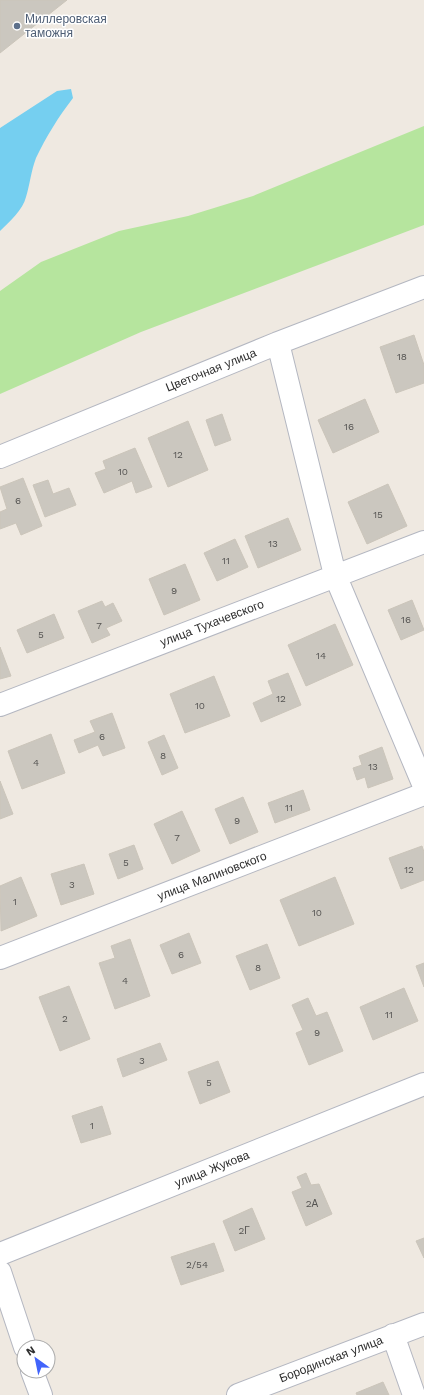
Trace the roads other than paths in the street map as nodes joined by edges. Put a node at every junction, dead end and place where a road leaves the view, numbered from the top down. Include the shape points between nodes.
1 (424, 287) edge
2 (278, 342) junction
3 (0, 457) edge
4 (424, 542) edge
5 (335, 575) junction
6 (0, 705) edge
7 (424, 786) edge
8 (424, 794) edge
9 (0, 958) edge
10 (424, 1084) edge
11 (0, 1254) edge
12 (0, 1272) edge
13 (424, 1324) edge
14 (393, 1336) junction
15 (22, 1339) edge
16 (238, 1395) edge
17 (414, 1395) edge

1 - 2 street, Цветочная улица
2 - 3 street, Цветочная улица
2 - 5 street
4 - 5 street, улица Тухачевского
5 - 6 street, улица Тухачевского
5 - 7 street
8 - 9 street, улица Малиновского
10 - 11 street, улица Жукова
12 - 15 street
13 - 14 street, Бородинская улица
14 - 16 street, Бородинская улица
14 - 17 street

